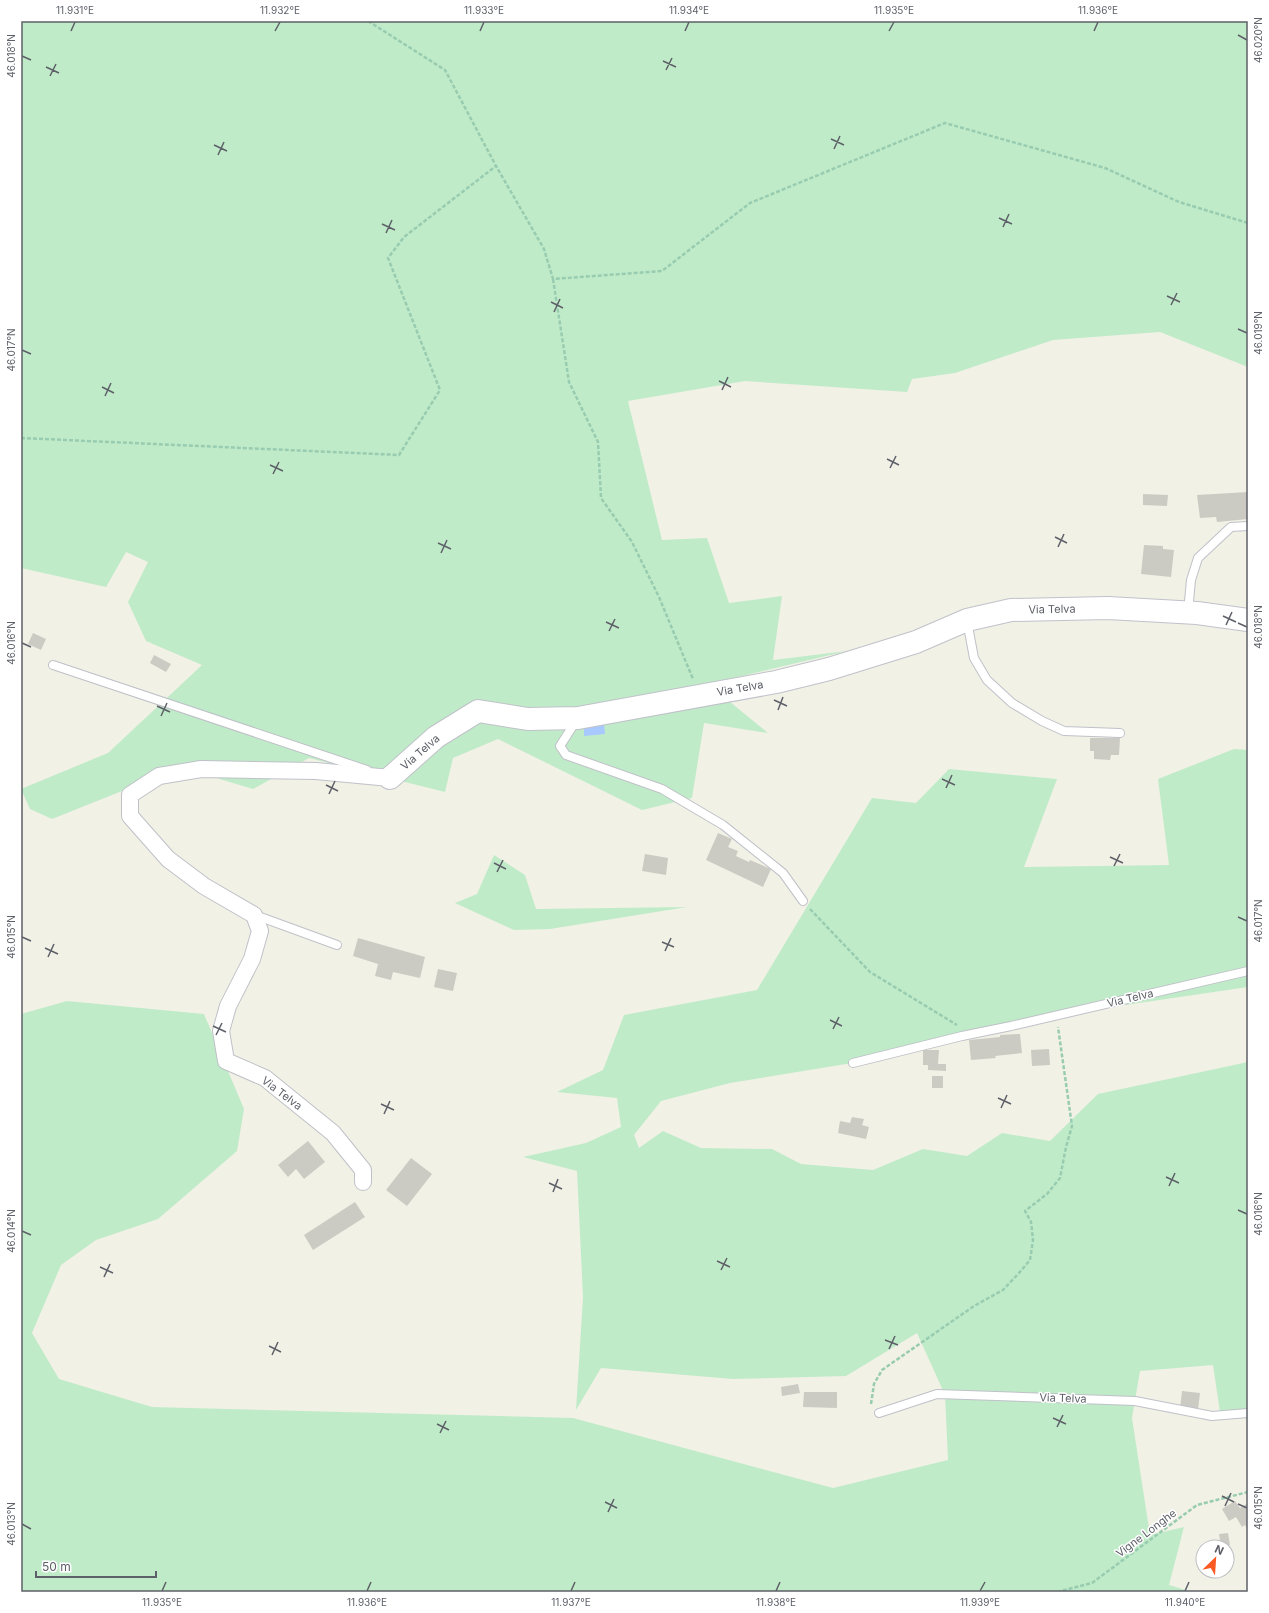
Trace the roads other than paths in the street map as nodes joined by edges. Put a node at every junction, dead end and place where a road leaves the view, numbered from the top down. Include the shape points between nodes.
1 (1248, 526) edge
2 (1188, 613) junction
3 (967, 620) junction
4 (1248, 620) edge
5 (53, 665) dead end
6 (578, 718) junction
7 (1120, 733) dead end
8 (390, 778) junction
9 (803, 901) road end
10 (254, 915) junction
11 (337, 945) dead end
12 (1248, 971) edge
13 (853, 1063) dead end
14 (363, 1182) dead end
15 (879, 1413) road end
16 (1248, 1413) edge

1 - 2 lane via 1231,527 1198,558 1191,580
2 - 3 street, Via Telva via 1108,608 1011,610
2 - 4 street, Via Telva
3 - 6 street, Via Telva via 916,642 828,669 776,682
3 - 7 lane via 974,658 987,680 1012,703 1064,732
5 - 8 lane
6 - 8 street, Via Telva via 528,719 478,711 436,737
6 - 9 lane via 560,746 566,755 662,789 723,825 783,873
8 - 10 street, Via Telva via 316,771 201,769 158,776 130,795 130,816 168,859 204,886
10 - 11 lane
10 - 14 street, Via Telva via 260,931 252,959 228,1006 221,1031 226,1061 265,1078 333,1133 363,1170
12 - 13 lane, Via Telva
15 - 16 lane, Via Telva via 937,1394 1135,1401 1212,1416

